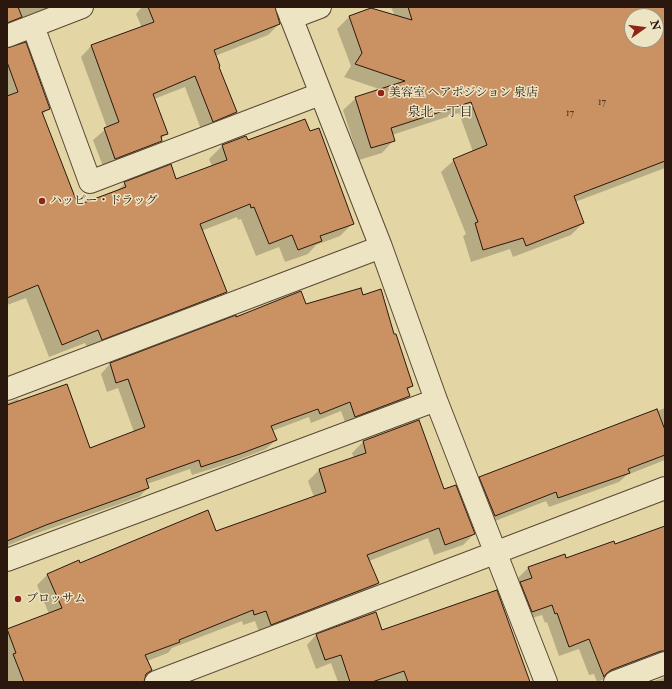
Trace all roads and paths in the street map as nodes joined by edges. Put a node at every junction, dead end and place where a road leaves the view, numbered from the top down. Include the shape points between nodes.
1 (82, 7) edge
2 (320, 7) edge
3 (289, 12) edge
4 (33, 26) junction
5 (7, 36) edge
6 (320, 94) junction
7 (381, 247) junction
8 (7, 389) edge
9 (436, 400) junction
10 (665, 488) edge
11 (496, 553) junction
12 (7, 560) edge
13 (665, 663) edge
14 (156, 682) edge
15 (546, 682) edge
16 (614, 682) edge

1 - 4 street
2 - 3 street
3 - 6 street
4 - 5 street
4 - 6 street via 90,182
6 - 7 street
7 - 8 street
7 - 9 street
9 - 11 street
9 - 12 street
10 - 11 street
11 - 14 street
11 - 15 street
13 - 16 street

